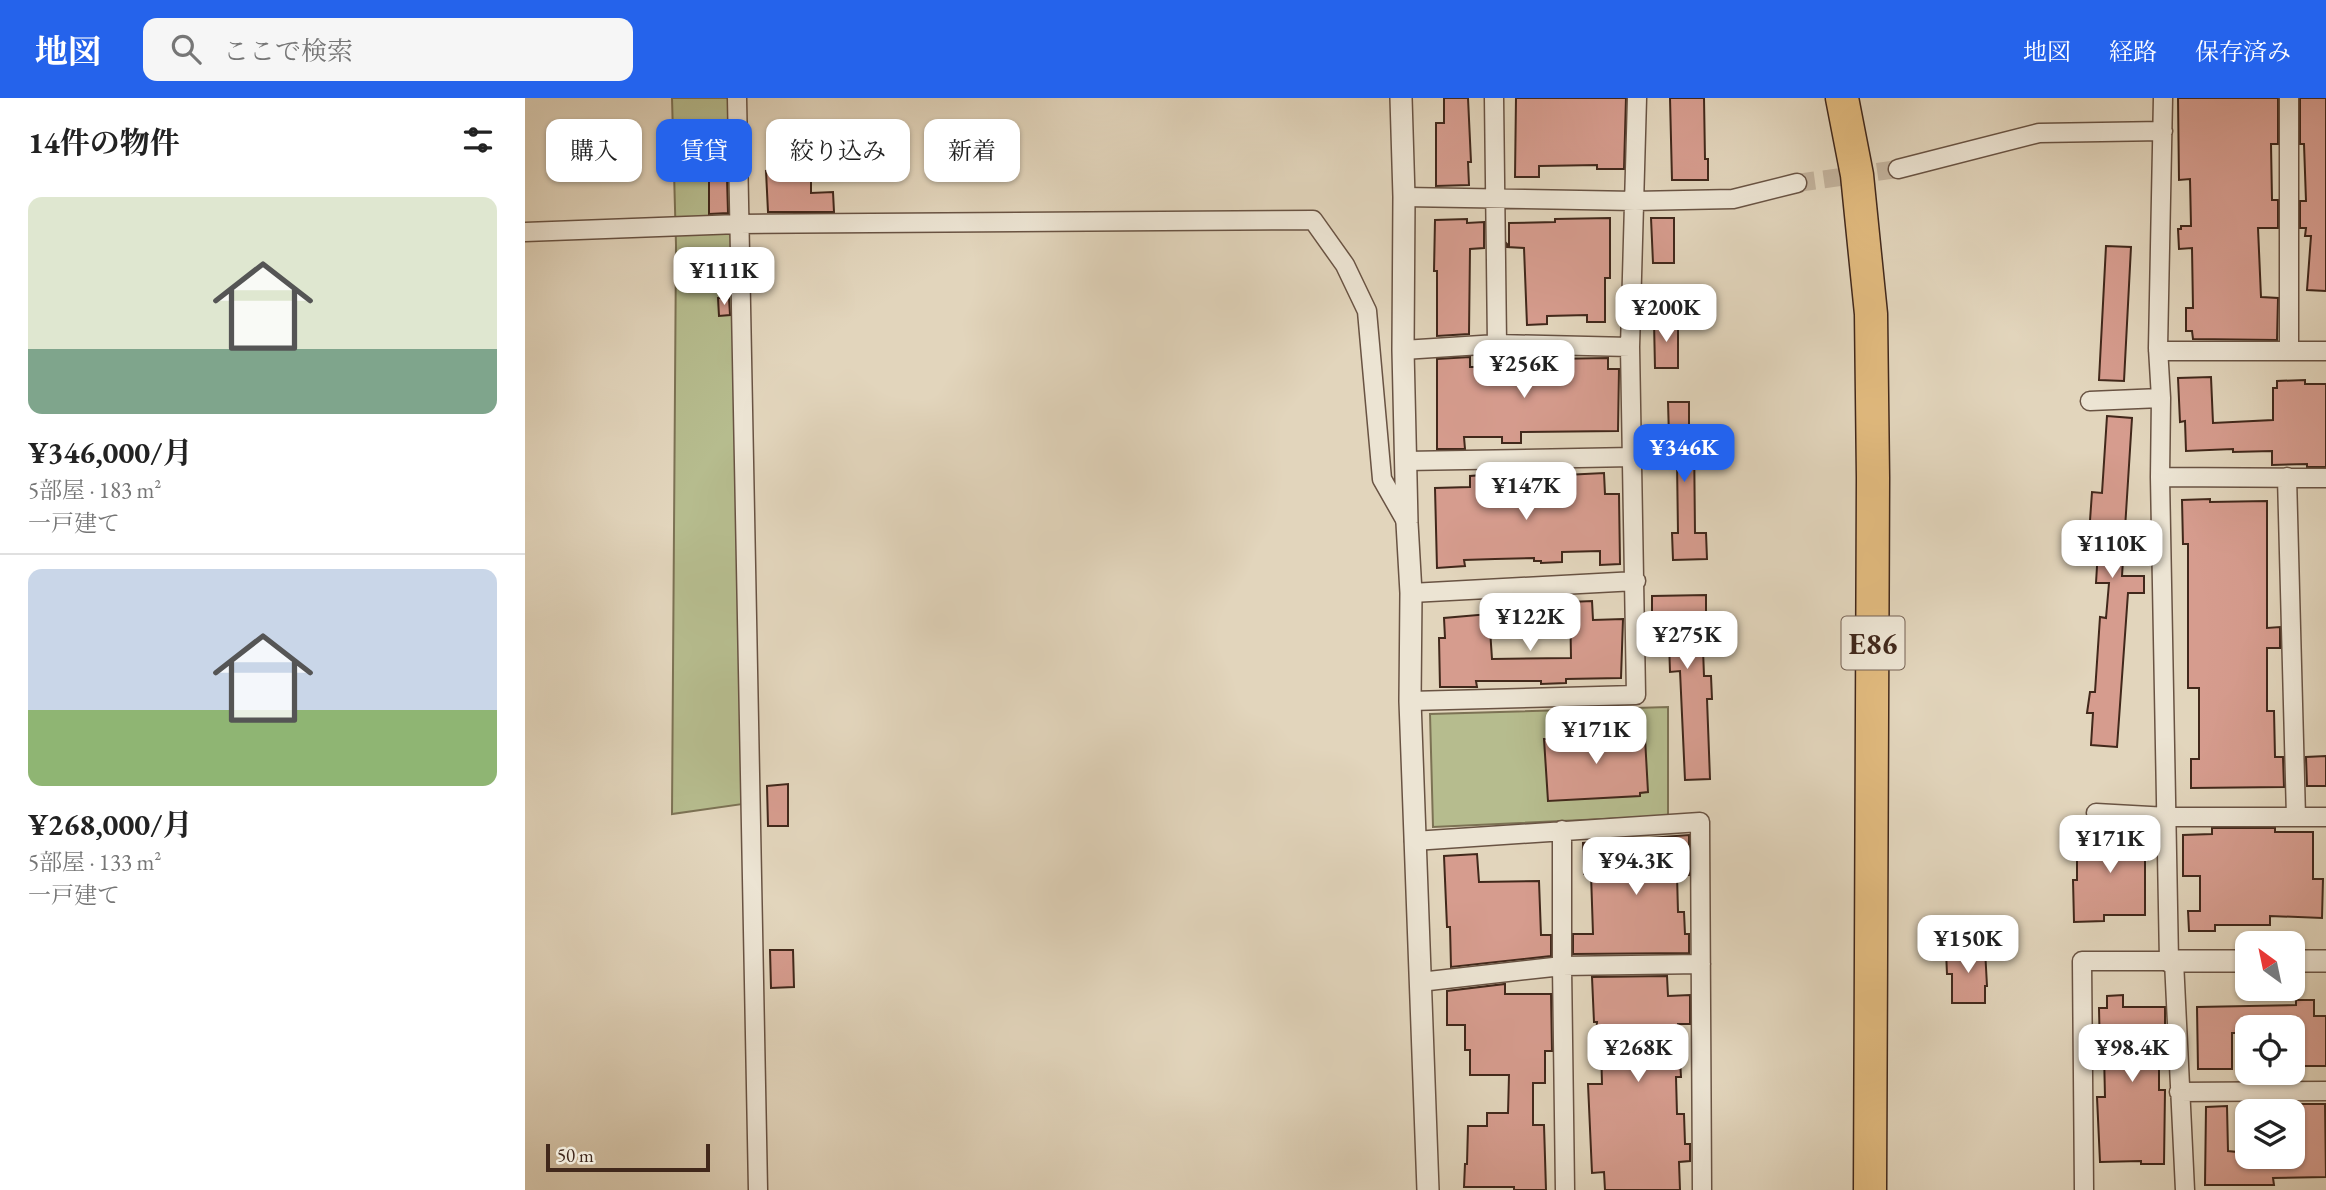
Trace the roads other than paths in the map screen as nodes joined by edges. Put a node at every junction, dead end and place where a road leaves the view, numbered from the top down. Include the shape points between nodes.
1 (737, 98) edge
2 (1401, 98) edge
3 (1494, 98) edge
4 (1637, 98) edge
5 (1842, 98) edge
6 (2163, 98) edge
7 (2289, 98) edge
8 (2163, 131) junction
9 (1898, 169) tunnel mouth
10 (1797, 183) tunnel mouth
11 (1404, 197) junction
12 (1493, 199) junction
13 (1635, 201) junction
14 (739, 224) junction
15 (525, 232) edge
16 (1497, 344) junction
17 (1630, 347) junction
18 (1403, 350) junction
19 (2158, 351) junction
20 (2289, 351) junction
21 (2326, 351) edge
22 (2161, 398) junction
23 (2089, 401) dead end
24 (1633, 457) junction
25 (1405, 461) junction
26 (2160, 477) junction
27 (2287, 477) junction
28 (2326, 478) edge
29 (1407, 523) junction
30 (1636, 581) junction
31 (1411, 593) junction
32 (1410, 701) junction
33 (2096, 813) dead end
34 (2168, 817) junction
35 (2296, 817) junction
36 (2326, 817) edge
37 (1562, 830) junction
38 (1414, 841) junction
39 (2171, 961) junction
40 (2235, 961) edge
41 (2305, 961) edge
42 (2326, 961) edge
43 (1701, 964) junction
44 (1562, 966) junction
45 (1420, 982) junction
46 (2326, 1091) edge
47 (2179, 1092) junction
48 (758, 1190) edge
49 (1428, 1190) edge
50 (1565, 1190) edge
51 (1702, 1190) edge
52 (1870, 1190) edge
53 (2084, 1190) edge
54 (2185, 1190) edge

1 - 14 street
2 - 11 street
3 - 12 street
4 - 13 street
5 - 52 highway, E86 via 1857,175 1871,314
6 - 8 street
7 - 20 street
8 - 9 street via 2039,133
8 - 19 street
10 - 13 street via 1733,199
11 - 12 street
11 - 18 street
12 - 13 street
12 - 16 street
13 - 17 street
14 - 15 street
14 - 29 street via 1313,220 1345,265 1367,311 1381,479
14 - 48 street
16 - 17 street
16 - 18 street
17 - 24 street
18 - 25 street
19 - 20 street
19 - 22 street
20 - 21 street
22 - 23 street
22 - 26 street
24 - 25 street
24 - 30 street
25 - 29 street
26 - 27 street
26 - 34 street
27 - 28 street
27 - 35 street
29 - 31 street
30 - 31 street
30 - 32 street via 1636,695
31 - 32 street
32 - 38 street
33 - 34 street
34 - 35 street
34 - 39 street
35 - 36 street
37 - 38 street
37 - 43 street via 1700,822
37 - 44 street
38 - 45 street
39 - 40 street
39 - 47 street
39 - 53 street via 2082,961
41 - 42 street
43 - 44 street
43 - 51 street
44 - 45 street
44 - 50 street
45 - 49 street
46 - 47 street
47 - 54 street

